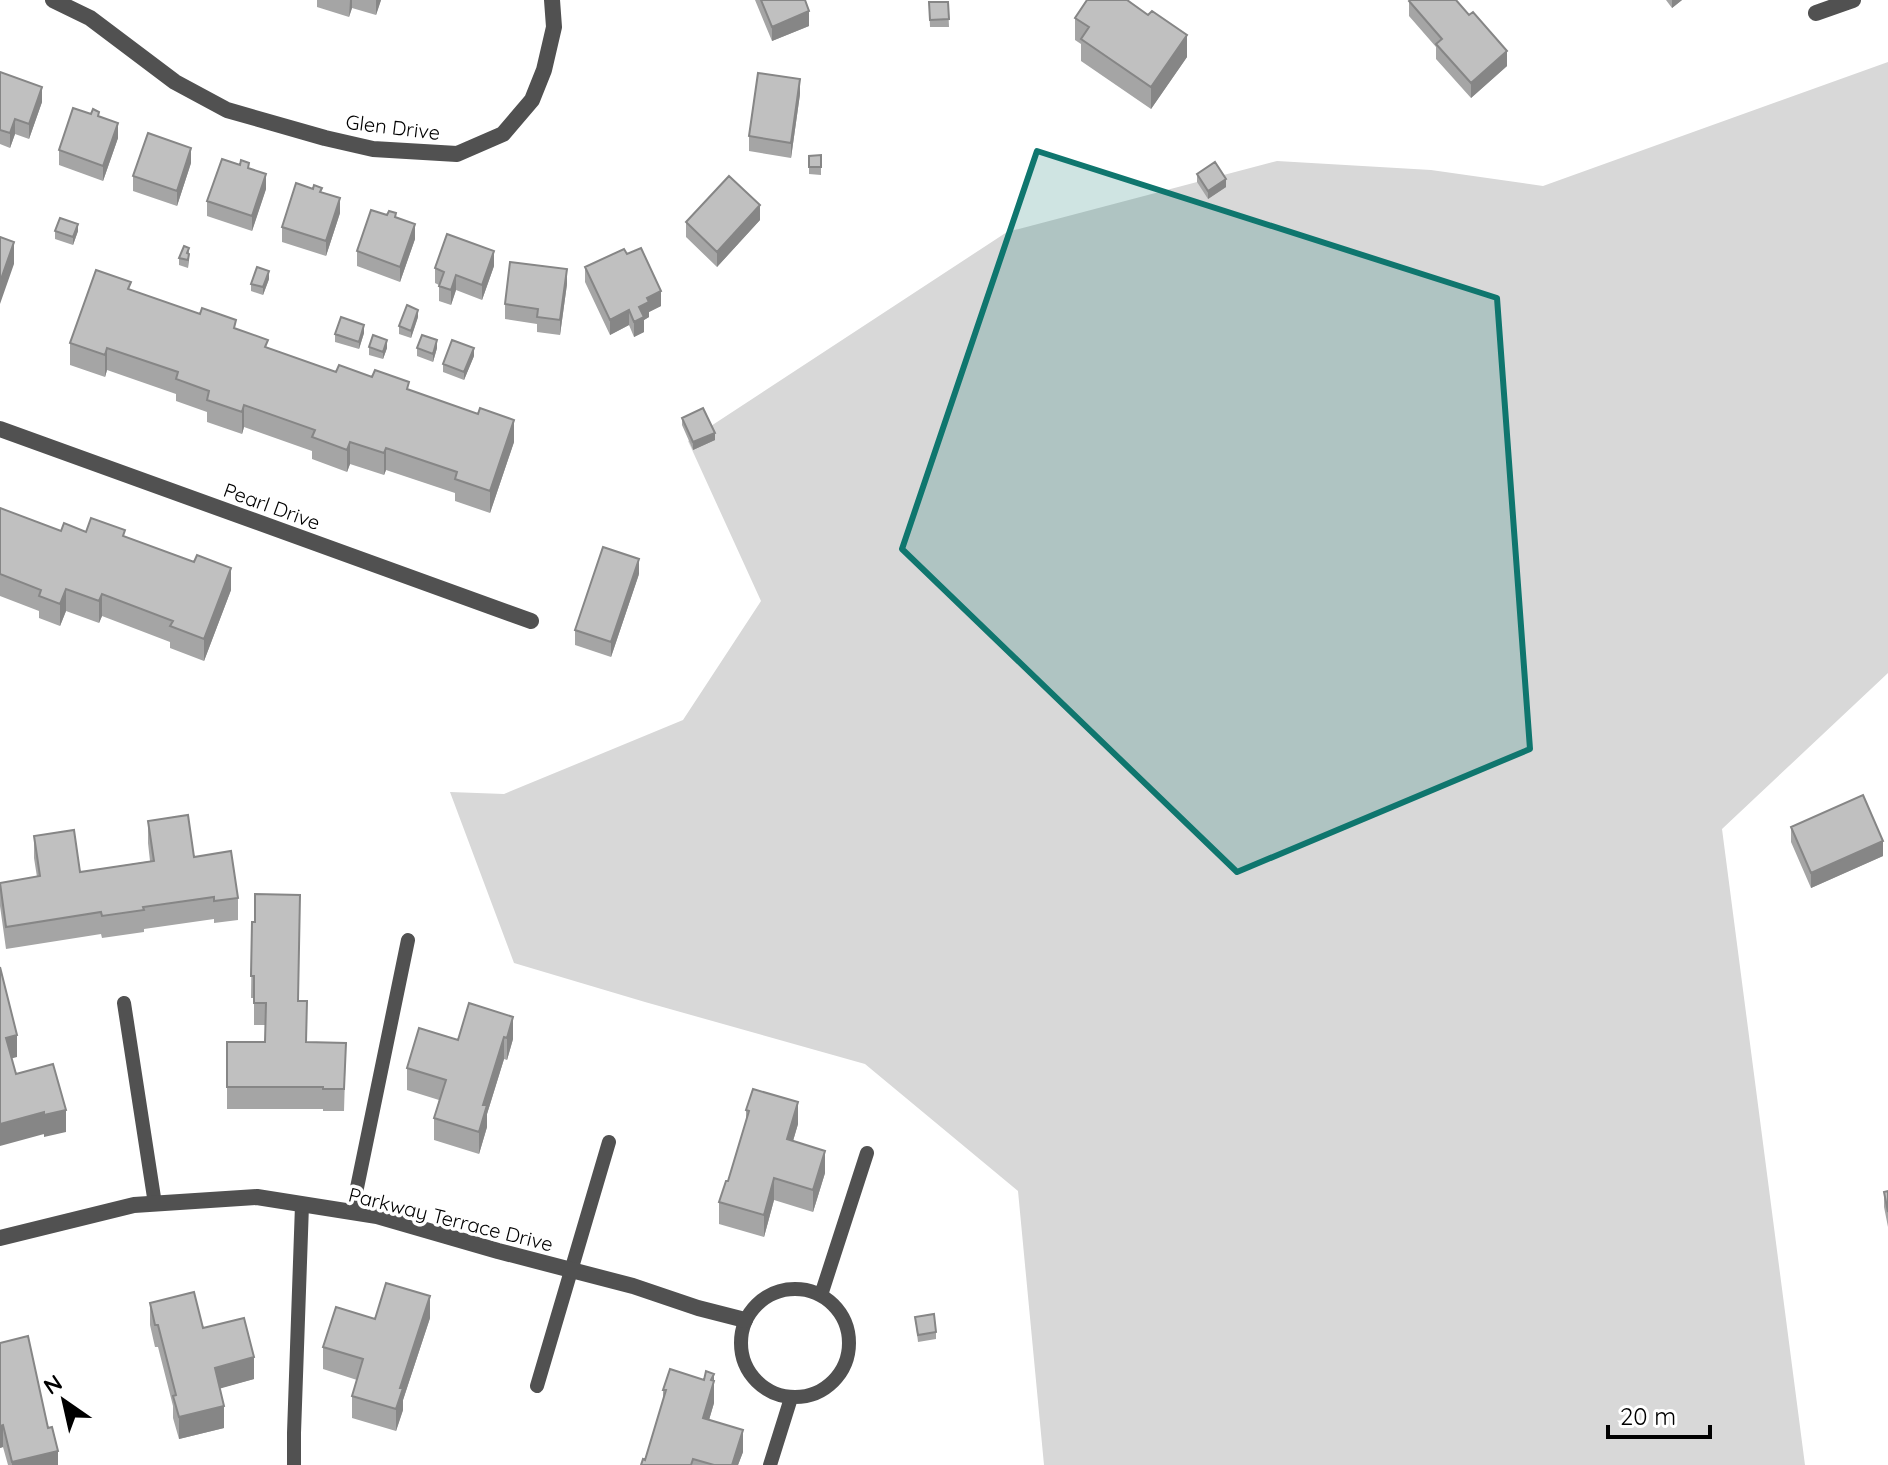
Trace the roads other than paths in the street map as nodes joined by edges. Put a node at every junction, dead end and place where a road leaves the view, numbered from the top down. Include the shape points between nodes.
1 (53, 0) edge
2 (552, 0) edge
3 (1853, 0) edge
4 (1816, 13) dead end
5 (0, 429) edge
6 (531, 621) dead end
7 (408, 940) dead end
8 (124, 1003) dead end
9 (609, 1142) dead end
10 (867, 1153) dead end
11 (155, 1204) junction
12 (302, 1205) junction
13 (352, 1212) junction
14 (0, 1238) edge
15 (571, 1270) junction
16 (821, 1295) junction
17 (745, 1320) junction
18 (537, 1386) dead end
19 (791, 1398) junction
20 (294, 1465) edge
21 (770, 1465) edge

1 - 2 street, Glen Drive via 90,18 175,82 227,110 373,149 457,154 503,134 532,100 554,27
3 - 4 street
5 - 6 street, Pearl Drive
7 - 13 lane
8 - 11 lane
9 - 15 lane
10 - 16 lane
11 - 12 street, Parkway Terrace Drive via 257,1197
11 - 14 street, Parkway Terrace Drive
12 - 13 street, Parkway Terrace Drive
12 - 20 lane
13 - 15 street, Parkway Terrace Drive
15 - 17 street, Parkway Terrace Drive
15 - 18 lane
16 - 17 lane via 787,1288 766,1296
16 - 19 lane via 845,1319 850,1341 846,1363 833,1383 814,1395
17 - 19 lane via 741,1356 751,1377 769,1392
19 - 21 lane

